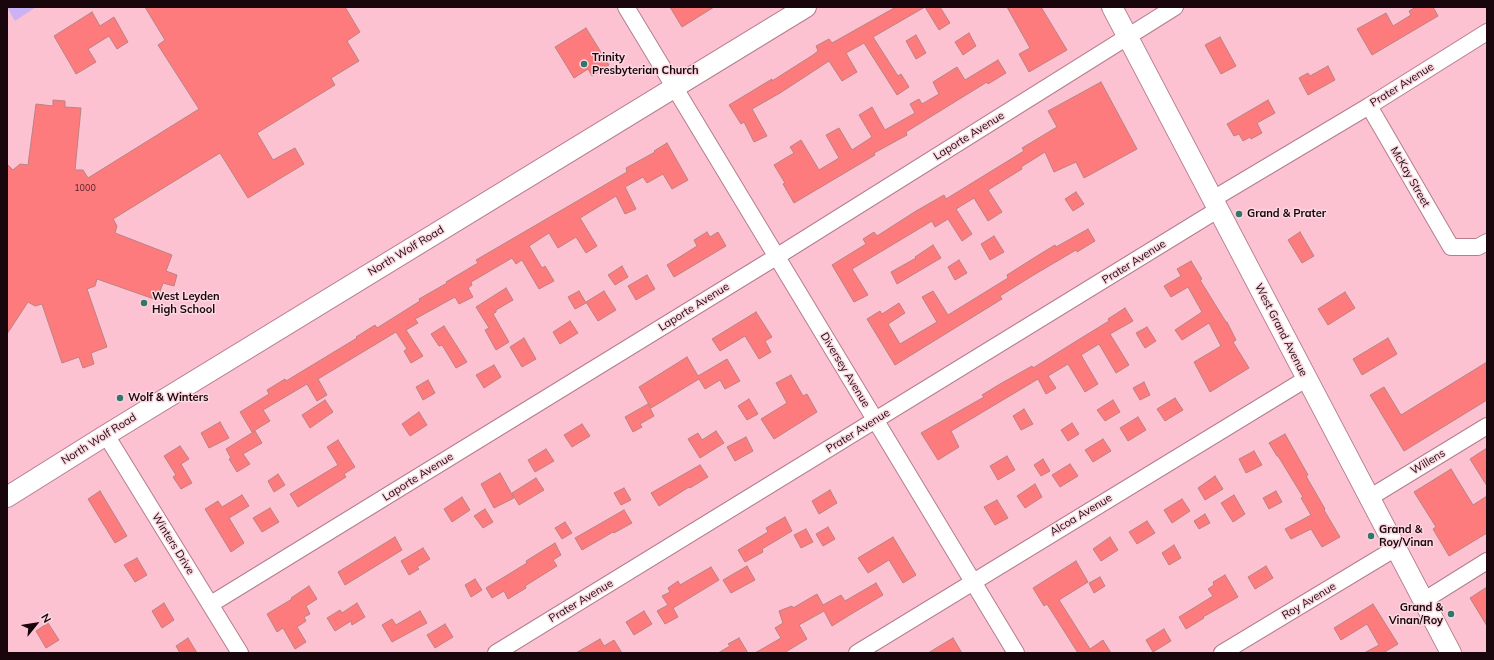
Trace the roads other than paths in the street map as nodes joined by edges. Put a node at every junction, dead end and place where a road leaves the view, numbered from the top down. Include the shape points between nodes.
1 (626, 7) edge
2 (806, 7) edge
3 (1112, 7) edge
4 (1175, 7) edge
5 (1487, 32) edge
6 (1128, 36) junction
7 (674, 87) junction
8 (1369, 106) junction
9 (1216, 204) junction
10 (1487, 242) edge
11 (776, 257) junction
12 (1306, 379) junction
13 (875, 420) junction
14 (1487, 426) edge
15 (106, 435) junction
16 (7, 497) edge
17 (1369, 498) junction
18 (1396, 548) junction
19 (1487, 561) edge
20 (973, 581) junction
21 (1423, 601) junction
22 (211, 604) junction
23 (240, 653) edge
24 (496, 653) edge
25 (857, 653) edge
26 (1016, 653) edge
27 (1222, 653) edge
28 (1451, 653) edge

1 - 7 street, Diversey Avenue
2 - 7 main road, North Wolf Road
3 - 6 main road, West Grand Avenue
4 - 6 street, Laporte Avenue
5 - 8 street, Prater Avenue
6 - 9 main road, West Grand Avenue
6 - 11 street, Laporte Avenue
7 - 11 street, Diversey Avenue
7 - 15 main road, North Wolf Road
8 - 9 street, Prater Avenue
8 - 10 street, McKay Street via 1451,247 1478,247
9 - 12 main road, West Grand Avenue
9 - 13 street, Prater Avenue
11 - 13 street, Diversey Avenue
11 - 22 street, Laporte Avenue
12 - 17 main road, West Grand Avenue
12 - 20 street, Alcoa Avenue
13 - 20 street, Diversey Avenue
13 - 24 street, Prater Avenue
14 - 17 street, Willens
15 - 16 main road, North Wolf Road
15 - 22 street, Winters Drive
17 - 18 main road, West Grand Avenue
18 - 21 main road, West Grand Avenue
18 - 27 street, Roy Avenue
19 - 21 street
20 - 25 street, Alcoa Avenue
20 - 26 street, Diversey Avenue
21 - 28 main road, West Grand Avenue
22 - 23 street, Winters Drive

